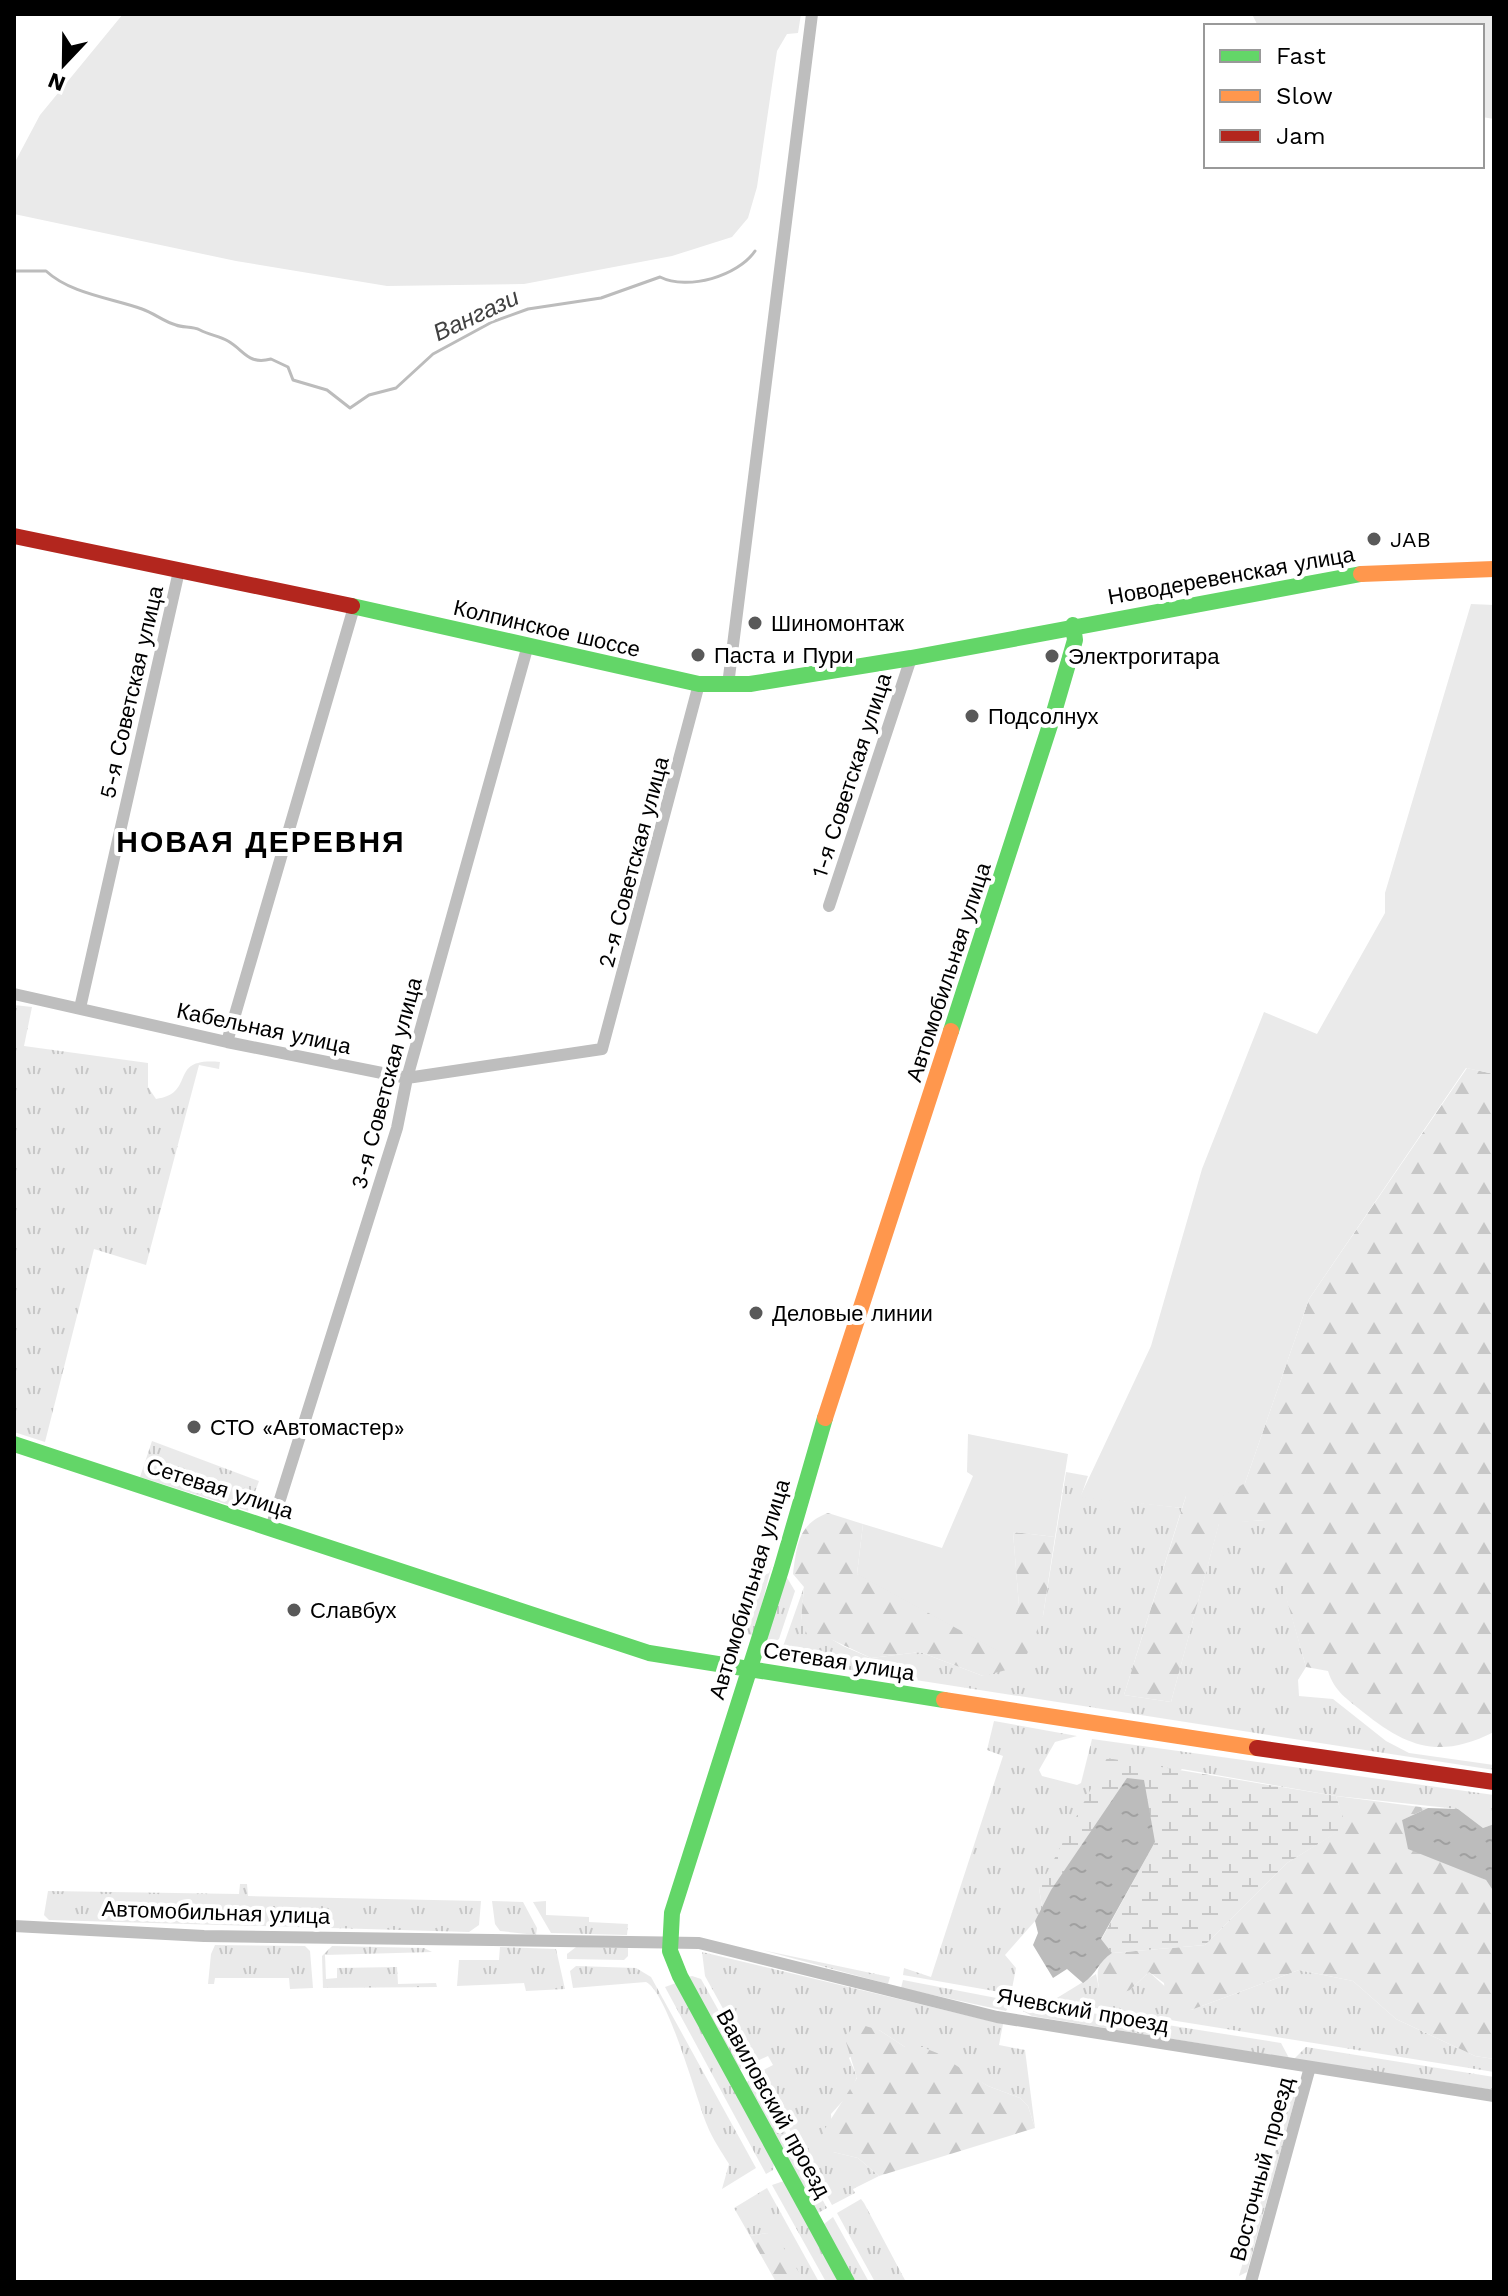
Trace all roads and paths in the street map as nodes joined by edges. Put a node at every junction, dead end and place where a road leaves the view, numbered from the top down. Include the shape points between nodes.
1 (812, 14) edge
2 (14, 536) edge
3 (1494, 569) edge
4 (179, 571) junction
5 (354, 607) junction
6 (1073, 625) junction
7 (528, 645) junction
8 (911, 658) junction
9 (699, 684) junction
10 (728, 685) junction
11 (829, 906) dead end
12 (14, 994) edge
13 (80, 1008) junction
14 (227, 1042) junction
15 (602, 1049) joint
16 (407, 1078) junction
17 (14, 1444) edge
18 (271, 1528) junction
19 (749, 1669) junction
20 (1494, 1782) edge
21 (14, 1926) edge
22 (670, 1942) junction
23 (1310, 2067) junction
24 (1494, 2096) edge
25 (847, 2282) edge
26 (1251, 2282) edge

1 - 10 street
2 - 4 street, Колпинское шоссе
3 - 6 street, Новодеревенская улица via 1379,571
4 - 5 street, Колпинское шоссе
4 - 13 street, 5-я Советская улица
5 - 7 street, Колпинское шоссе
5 - 14 street
6 - 8 street, Колпинское шоссе
6 - 19 street, Автомобильная улица via 1075,640 1052,719 798,1502
7 - 9 street, Колпинское шоссе
7 - 16 street, 3-я Советская улица
8 - 10 street, Колпинское шоссе
8 - 11 street, 1-я Советская улица
9 - 10 street, Колпинское шоссе
9 - 15 street, 2-я Советская улица
12 - 13 street, Кабельная улица
13 - 14 street, Кабельная улица
14 - 16 street, Кабельная улица
15 - 16 street, Кабельная улица
16 - 18 street, 3-я Советская улица via 397,1128
17 - 18 street, Сетевая улица
18 - 19 street, Сетевая улица via 632,1649
19 - 20 street, Сетевая улица
19 - 22 street, Автомобильная улица via 672,1913
21 - 22 street, Автомобильная улица via 236,1936
22 - 23 street, Ячевский проезд via 699,1943 997,2017
22 - 25 street, Вавиловский проезд via 680,1976
23 - 24 street, Ячевский проезд
23 - 26 street, Восточный проезд

